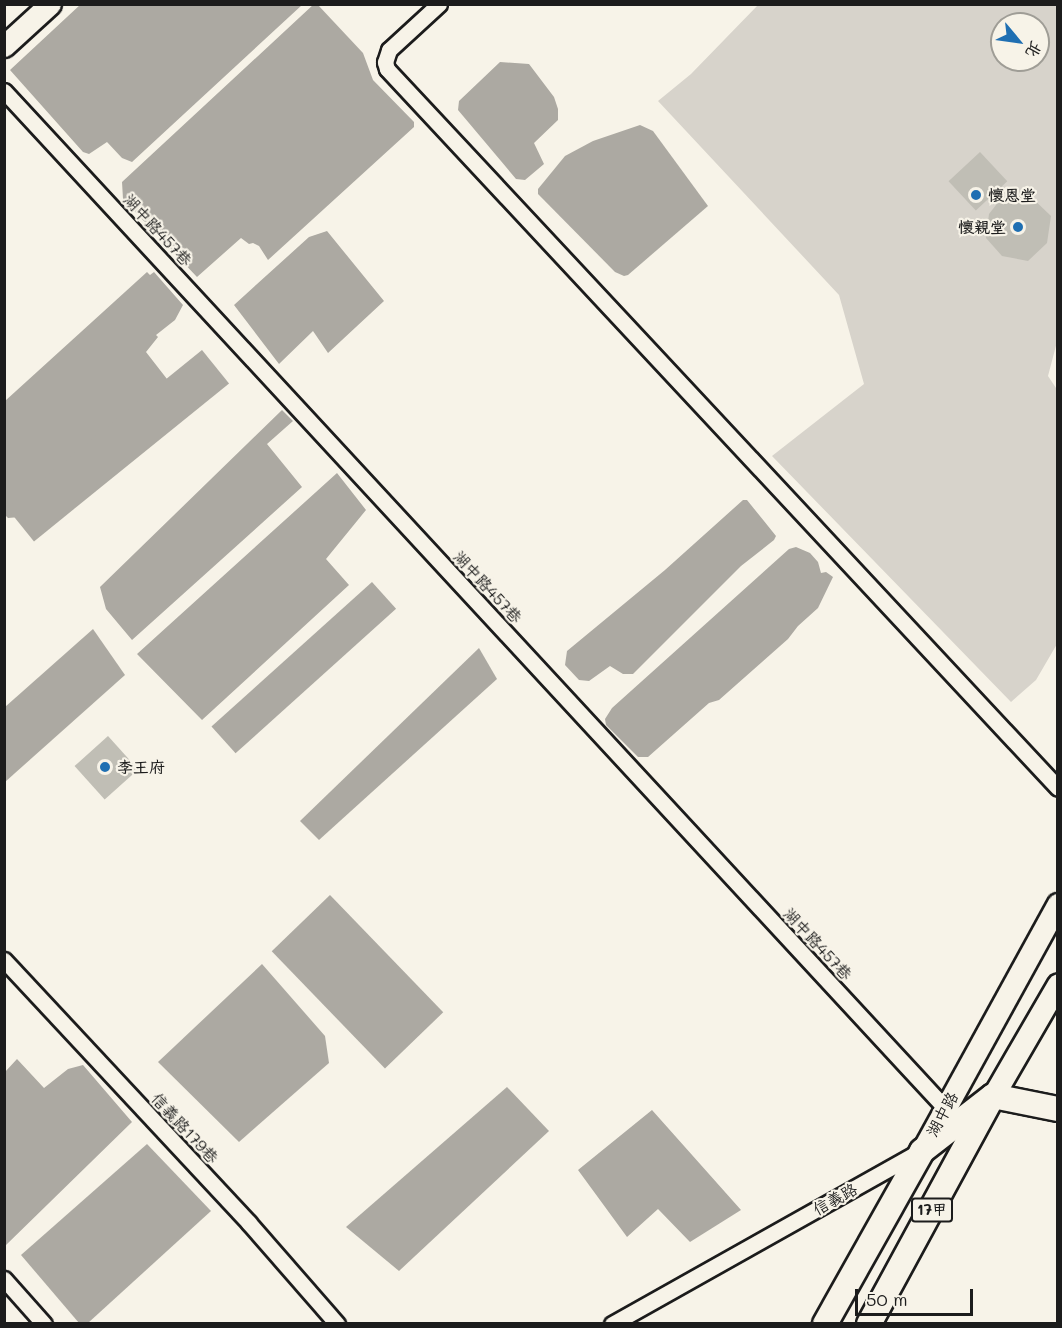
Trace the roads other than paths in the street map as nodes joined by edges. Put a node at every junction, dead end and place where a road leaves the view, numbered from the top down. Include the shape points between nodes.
1 (50, 4) edge
2 (439, 4) edge
3 (4, 46) edge
4 (4, 90) edge
5 (1058, 789) edge
6 (1058, 904) edge
7 (4, 960) edge
8 (1058, 984) edge
9 (993, 1096) junction
10 (945, 1108) junction
11 (1058, 1109) edge
12 (922, 1151) junction
13 (4, 1280) edge
14 (44, 1323) edge
15 (337, 1323) edge
16 (612, 1323) edge
17 (825, 1323) edge
18 (869, 1323) edge

1 - 3 street
2 - 5 street via 389,50 387,69
4 - 10 street, 湖中路457巷
6 - 10 street, 湖中路
7 - 15 street, 信義路179巷
8 - 9 street
9 - 11 main road
9 - 12 main road, 信義路 / 17甲
9 - 18 main road, 17甲
10 - 12 street, 湖中路
12 - 16 street, 信義路
12 - 17 main road, 湖中路 / 17甲
13 - 14 street

